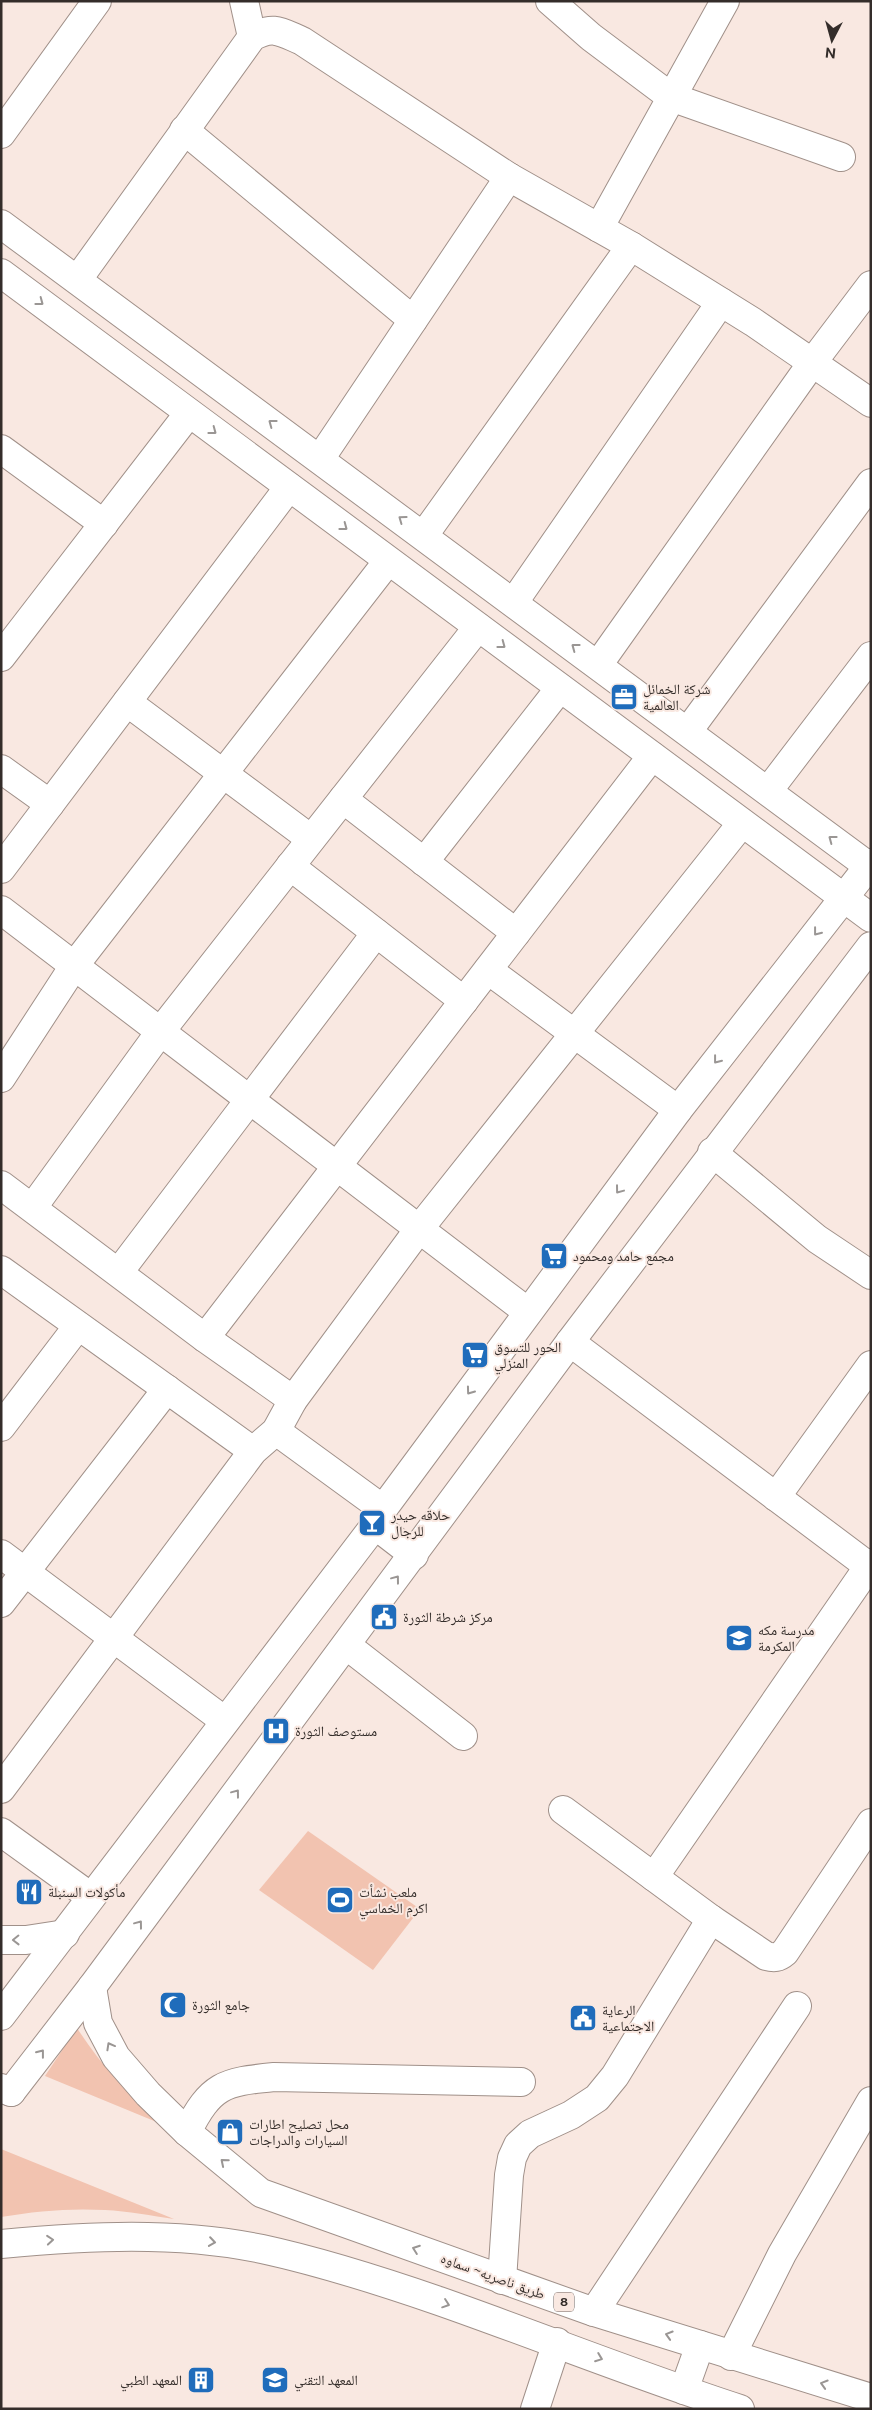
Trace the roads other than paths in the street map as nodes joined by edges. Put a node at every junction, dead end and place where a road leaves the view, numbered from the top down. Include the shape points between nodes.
1 (97, 1) edge
2 (244, 1) edge
3 (550, 1) edge
4 (725, 1) edge
5 (252, 37) junction
6 (671, 97) junction
7 (184, 130) junction
8 (1, 134) edge
9 (841, 157) dead end
10 (509, 177) junction
11 (1, 224) edge
12 (599, 228) junction
13 (631, 246) junction
14 (1, 273) edge
15 (78, 279) junction
16 (871, 285) edge
17 (721, 302) junction
18 (413, 320) junction
19 (812, 363) junction
20 (871, 403) edge
21 (189, 413) junction
22 (1, 449) edge
23 (320, 459) junction
24 (871, 483) edge
25 (289, 487) junction
26 (104, 524) junction
27 (424, 535) junction
28 (388, 561) junction
29 (514, 602) junction
30 (478, 627) junction
31 (871, 656) edge
32 (1, 657) edge
33 (598, 665) junction
34 (560, 688) junction
35 (127, 702) junction
36 (688, 731) junction
37 (652, 756) junction
38 (1, 769) edge
39 (223, 774) junction
40 (768, 791) junction
41 (343, 799) junction
42 (50, 804) junction
43 (742, 823) junction
44 (312, 839) junction
45 (424, 862) junction
46 (290, 866) junction
47 (870, 866) edge
48 (1, 869) edge
49 (844, 899) junction
50 (1, 910) edge
51 (871, 918) edge
52 (376, 933) junction
53 (516, 933) junction
54 (871, 946) edge
55 (74, 966) junction
56 (488, 970) junction
57 (464, 1000) junction
58 (160, 1032) junction
59 (574, 1033) junction
60 (1, 1078) edge
61 (251, 1101) junction
62 (678, 1110) junction
63 (712, 1152) junction
64 (337, 1166) junction
65 (1, 1185) edge
66 (33, 1207) junction
67 (419, 1229) junction
68 (1, 1270) edge
69 (119, 1272) junction
70 (871, 1275) edge
71 (528, 1312) junction
72 (78, 1326) junction
73 (205, 1338) junction
74 (570, 1342) junction
75 (871, 1364) edge
76 (166, 1389) junction
77 (293, 1400) junction
78 (1, 1427) edge
79 (276, 1431) junction
80 (253, 1451) junction
81 (776, 1497) junction
82 (379, 1517) junction
83 (1, 1554) edge
84 (414, 1555) junction
85 (870, 1565) edge
86 (25, 1571) junction
87 (1, 1602) edge
88 (114, 1638) junction
89 (346, 1646) junction
90 (225, 1721) junction
91 (463, 1736) dead end
92 (1, 1789) edge
93 (563, 1810) dead end
94 (871, 1823) edge
95 (1, 1832) edge
96 (654, 1877) junction
97 (92, 1897) junction
98 (711, 1919) junction
99 (65, 1934) junction
100 (1, 1940) edge
101 (92, 1987) junction
102 (797, 2006) dead end
103 (1, 2016) edge
104 (521, 2082) dead end
105 (6, 2090) edge
106 (871, 2101) edge
107 (187, 2132) junction
108 (1, 2244) edge
109 (502, 2280) junction
110 (594, 2312) junction
111 (557, 2342) junction
112 (700, 2345) junction
113 (731, 2356) junction
114 (684, 2390) junction
115 (871, 2398) edge
116 (535, 2409) edge
117 (740, 2409) edge

1 - 8 main road
2 - 5 main road
3 - 6 main road via 591,37
4 - 6 main road
5 - 7 main road
5 - 10 main road via 264,31 278,30 302,42
6 - 9 main road
6 - 12 main road
7 - 15 main road
7 - 18 main road
10 - 12 main road
10 - 18 main road
11 - 15 main road
12 - 13 main road
13 - 17 main road
13 - 27 main road
14 -> 21 main road
23 -> 15 main road
16 - 19 main road
17 - 19 main road
17 - 29 main road
18 - 23 main road
19 - 20 main road
19 - 33 main road
21 -> 25 main road
21 - 26 main road
22 - 26 main road
27 -> 23 main road
24 - 36 main road
25 -> 28 main road
25 - 35 main road
26 - 32 main road
27 - 29 main road
28 - 30 main road
28 - 39 main road
33 -> 29 main road
30 -> 34 main road
30 - 41 main road
31 - 40 main road
33 - 36 main road
34 - 37 main road
34 - 45 main road
35 - 39 main road
35 - 42 main road
36 - 40 main road
37 - 43 main road
37 - 53 main road
38 - 42 main road
39 - 44 main road
39 - 55 main road
47 -> 40 main road
41 - 44 main road
41 - 45 main road
42 - 48 main road
43 - 49 main road
43 - 59 main road
44 - 46 main road
45 - 53 main road
46 - 52 main road
46 - 58 main road
47 - 49 main road
49 - 51 main road
49 -> 62 main road
50 - 55 main road
52 - 57 main road
52 - 61 main road
53 - 56 main road
54 - 63 main road
55 - 58 main road
55 - 60 main road
56 - 57 main road
56 - 59 main road
57 - 64 main road
58 - 61 main road
58 - 66 main road
59 - 62 main road
59 - 67 main road
61 - 64 main road
61 - 69 main road
62 -> 71 main road
63 - 70 main road via 817,1239
63 - 74 main road
64 - 67 main road
64 - 73 main road
65 - 66 main road
66 - 69 main road
67 - 71 main road
67 - 77 main road
68 - 72 main road
69 - 73 main road
71 -> 82 main road
72 - 76 main road
72 - 78 main road
73 - 77 main road
74 - 81 main road
74 - 84 main road
75 - 81 main road
76 - 80 main road
76 - 86 main road
77 - 79 main road
79 - 80 main road
79 - 82 main road
80 - 88 main road
81 - 85 main road
82 - 84 main road
82 - 90 main road
83 - 86 main road
89 -> 84 main road
85 - 96 main road
86 - 87 main road
86 - 88 main road
88 - 90 main road
88 - 92 main road
89 - 91 main road
101 -> 89 main road
90 - 97 main road
93 - 96 main road
94 - 98 main road via 779,1957 766,1956
95 - 97 main road
96 - 98 main road
97 - 99 main road
98 - 109 main road via 615,2076 597,2098 571,2115 530,2134 518,2145 509,2176
99 -> 100 main road
99 - 103 main road
105 -> 101 main road
107 -> 101 main road, طريق ناصريه~ سماوه via 116,2057 98,2023
102 - 110 main road
104 - 107 main road via 274,2077 245,2080 225,2085 210,2094
106 - 113 main road via 782,2254
109 -> 107 main road, طريق ناصريه~ سماوه / 8 via 261,2193
108 -> 111 main road via 130,2235 261,2249 367,2277
109 - 110 main road, طريق ناصريه~ سماوه / 8
112 -> 110 main road, طريق ناصريه~ سماوه / 8
111 -> 114 main road
111 - 116 main road
112 - 113 main road, طريق ناصريه~ سماوه / 8
112 - 114 main road
115 -> 113 main road, طريق ناصريه~ سماوه / 8
114 - 117 main road

